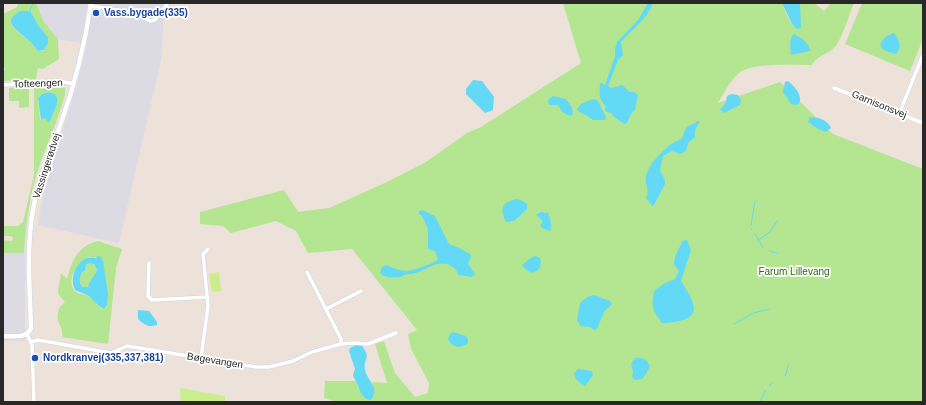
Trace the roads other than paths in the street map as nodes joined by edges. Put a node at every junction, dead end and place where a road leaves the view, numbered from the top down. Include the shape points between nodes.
1 (168, 3) edge
2 (91, 4) edge
3 (923, 55) edge
4 (74, 84) junction
5 (3, 85) edge
6 (834, 88) dead end
7 (899, 114) junction
8 (923, 123) edge
9 (208, 248) dead end
10 (149, 263) dead end
11 (307, 272) dead end
12 (362, 291) dead end
13 (208, 297) junction
14 (326, 309) junction
15 (396, 333) dead end
16 (27, 334) junction
17 (3, 336) edge
18 (31, 342) junction
19 (341, 344) junction
20 (201, 358) junction
21 (34, 402) edge

1 - 2 street via 155,20
2 - 4 street, Vassingerødvej via 85,42
3 - 7 street
4 - 5 street, Tofteengen via 59,81
4 - 16 street, Vassingerødvej via 41,179 33,211 29,267 31,328
6 - 7 street, Garnisonsvej
7 - 8 street, Garnisonsvej
9 - 13 street via 203,254
10 - 13 street via 148,296 152,300
11 - 14 street
12 - 14 street
13 - 20 street
14 - 19 street
15 - 19 street, Bøgevangen via 368,344
16 - 17 street
16 - 18 street
18 - 20 street, Bøgevangen via 38,340 111,353 127,346
18 - 21 street
19 - 20 street, Bøgevangen via 269,367

